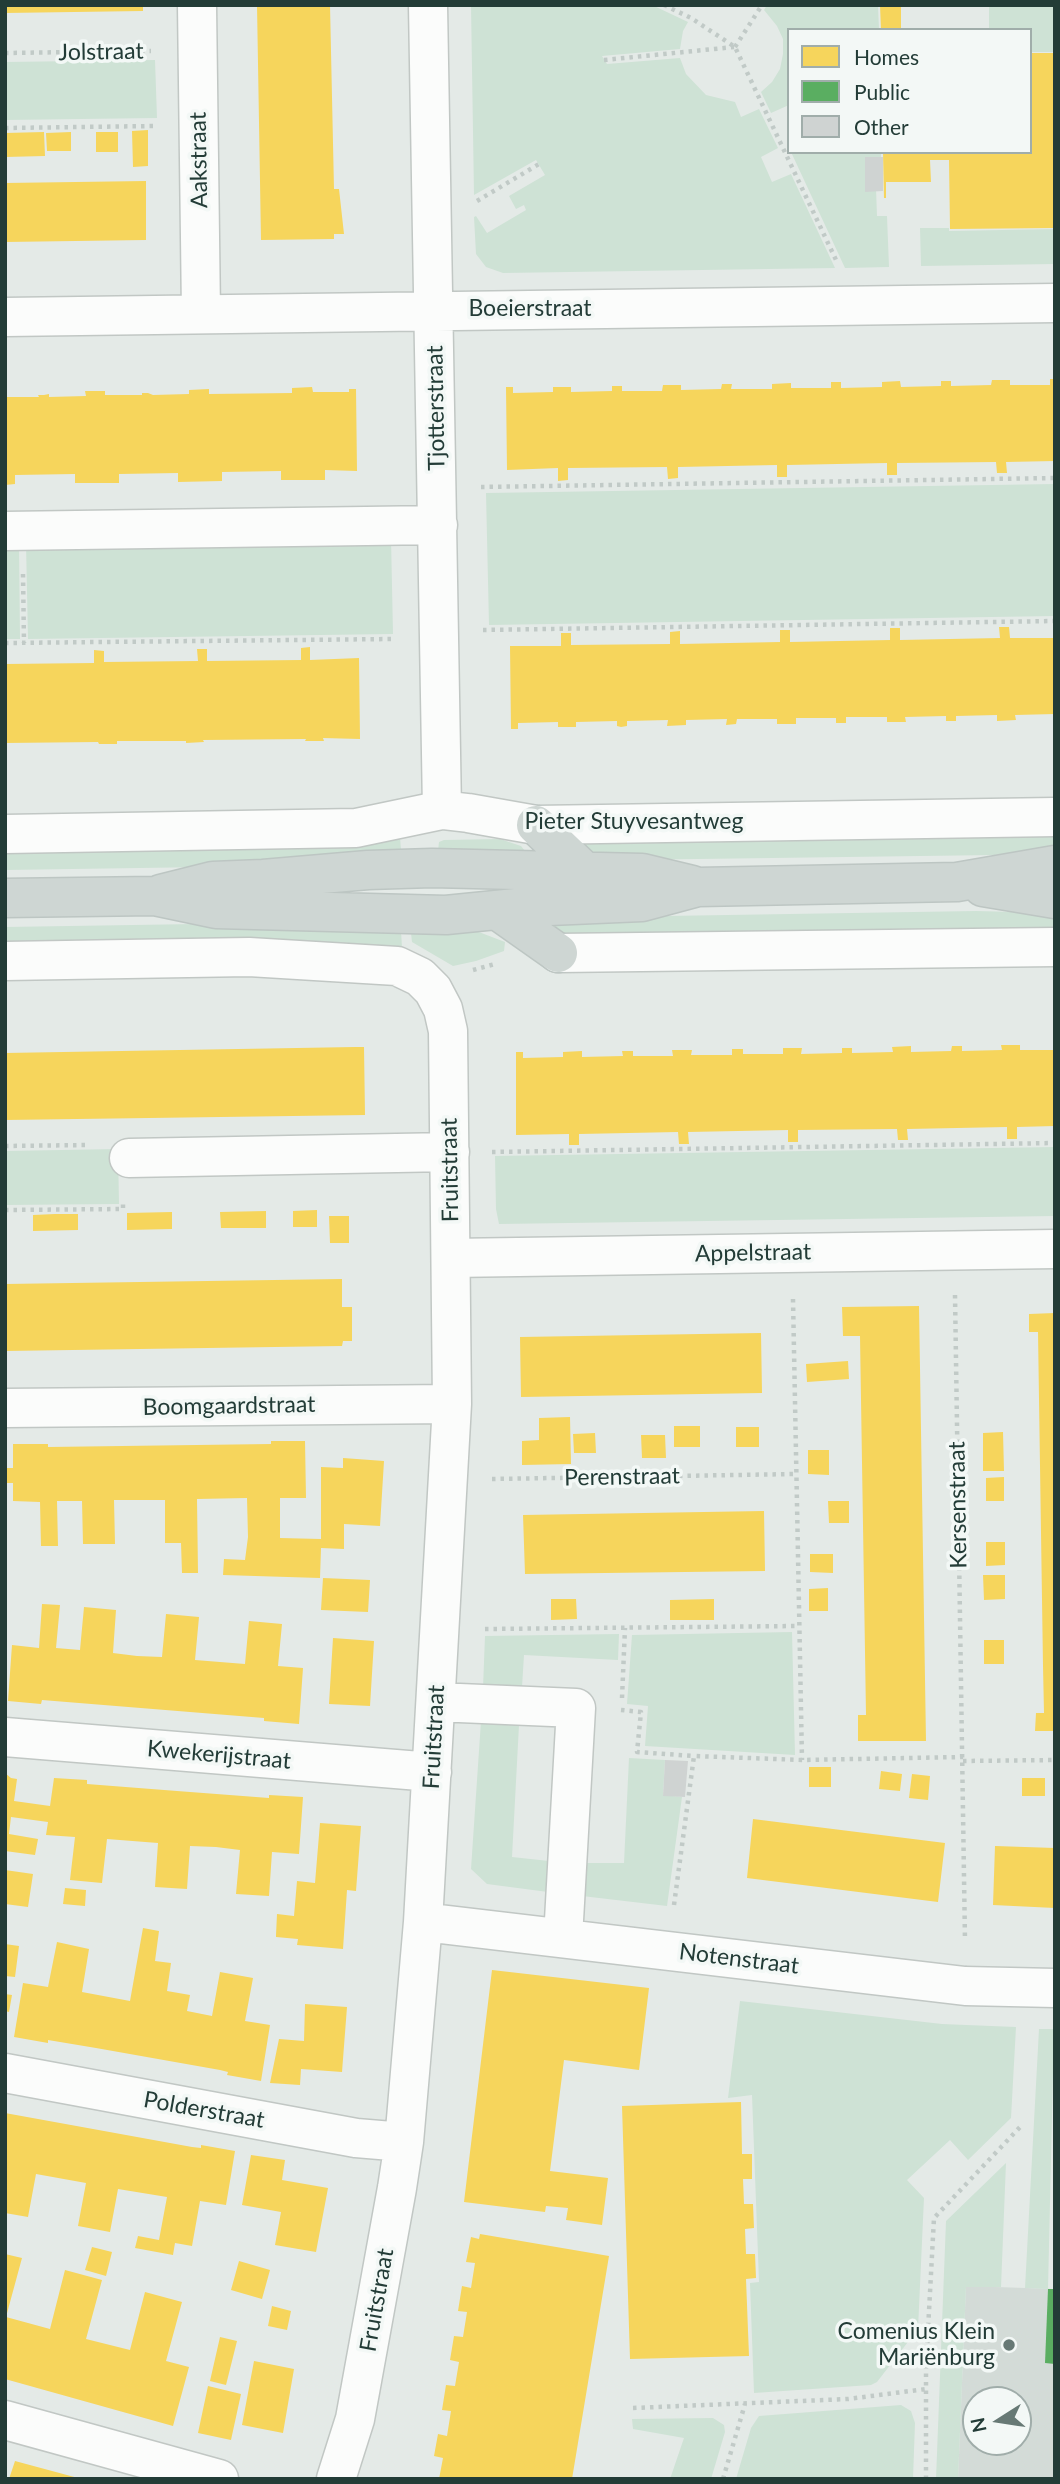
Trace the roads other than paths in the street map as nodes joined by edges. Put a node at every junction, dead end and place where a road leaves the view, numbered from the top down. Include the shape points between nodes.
1 (197, 5) edge
2 (428, 5) edge
3 (1055, 303) edge
4 (434, 310) junction
5 (201, 314) junction
6 (5, 317) edge
7 (438, 506) junction
8 (14, 531) edge
9 (442, 810) junction
10 (1055, 817) edge
11 (536, 825) junction
12 (5, 834) edge
13 (1055, 865) edge
14 (586, 873) junction
15 (957, 882) junction
16 (698, 887) junction
17 (154, 896) junction
18 (5, 898) edge
19 (1055, 899) edge
20 (497, 910) junction
21 (1055, 947) edge
22 (558, 953) joint
23 (5, 961) edge
24 (450, 1152) junction
25 (129, 1158) dead end
26 (1055, 1249) edge
27 (451, 1258) junction
28 (452, 1404) junction
29 (5, 1408) edge
30 (436, 1702) junction
31 (5, 1737) edge
32 (432, 1772) junction
33 (423, 1922) junction
34 (563, 1938) junction
35 (1055, 1988) edge
36 (5, 2073) edge
37 (404, 2142) junction
38 (5, 2420) edge
39 (219, 2479) edge
40 (336, 2479) edge

1 - 5 street, Aakstraat
2 - 4 street, Tjotterstraat
3 - 4 street, Boeierstraat
4 - 5 street, Boeierstraat
4 - 7 street, Tjotterstraat
5 - 6 street, Boeierstraat
7 - 8 street
7 - 9 street, Tjotterstraat
9 - 11 street, Pieter Stuyvesantweg
9 - 12 street, Pieter Stuyvesantweg via 356,828
10 - 11 street, Pieter Stuyvesantweg
11 - 14 main road
13 - 15 main road
14 - 16 main road via 642,873
14 - 17 main road via 368,870 213,881
15 - 16 main road
15 - 19 main road
16 - 20 main road via 642,902
17 - 18 main road
17 - 20 main road via 216,909 420,915
20 - 22 main road
21 - 22 street
23 - 24 street, Fruitstraat via 249,957 397,966 420,977 443,1009 448,1031
24 - 25 street
24 - 27 street, Fruitstraat
26 - 27 street, Appelstraat
27 - 28 street, Fruitstraat
28 - 29 street, Boomgaardstraat
28 - 30 street, Fruitstraat
30 - 32 street, Fruitstraat
30 - 34 street via 576,1708
31 - 32 street, Kwekerijstraat
32 - 33 street, Fruitstraat
33 - 34 street, Notenstraat
33 - 37 street, Fruitstraat
34 - 35 street, Notenstraat via 965,1986
36 - 37 street, Polderstraat via 356,2138
37 - 40 street, Fruitstraat via 355,2419
38 - 39 street

